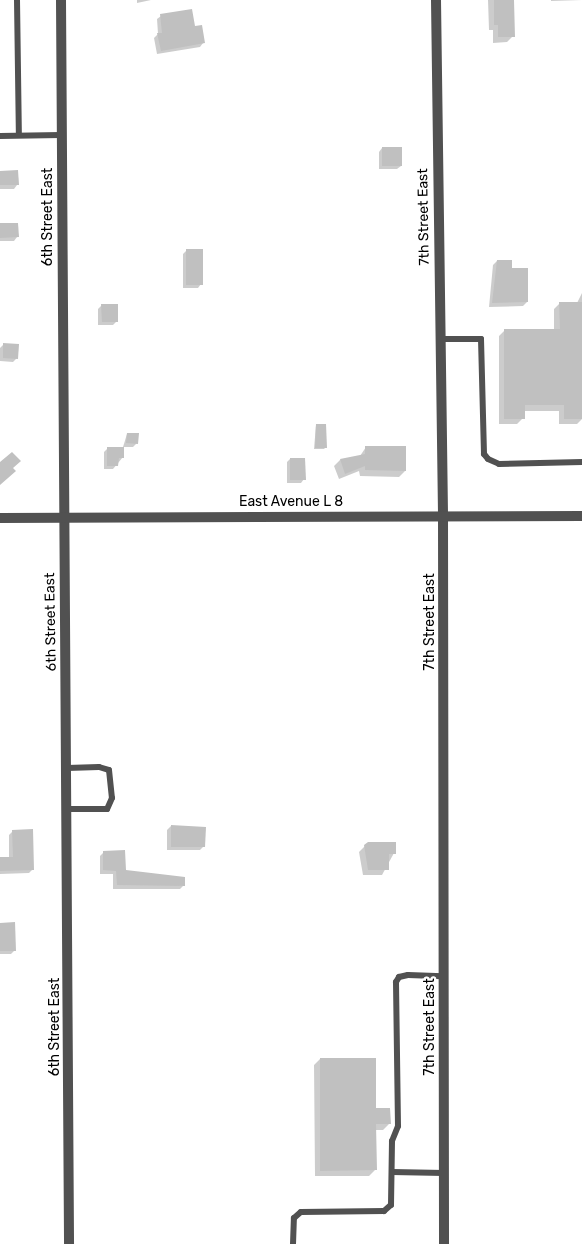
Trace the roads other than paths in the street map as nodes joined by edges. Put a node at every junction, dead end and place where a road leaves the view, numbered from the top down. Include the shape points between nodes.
1 (17, 0) edge
2 (61, 0) edge
3 (436, 0) edge
4 (0, 136) edge
5 (19, 136) junction
6 (61, 136) junction
7 (439, 339) junction
8 (582, 462) edge
9 (444, 515) junction
10 (64, 516) junction
11 (582, 516) edge
12 (0, 518) edge
13 (67, 768) junction
14 (67, 809) junction
15 (444, 976) junction
16 (392, 1172) junction
17 (444, 1173) junction
18 (69, 1244) edge
19 (293, 1244) edge
20 (444, 1244) edge

1 - 5 lane
2 - 6 street, 6th Street East
3 - 7 street, 7th Street East
4 - 5 lane
5 - 6 lane
6 - 10 street, 6th Street East
7 - 8 lane via 481,339 484,454 488,459 499,464
7 - 9 street, 7th Street East
9 - 10 street, East Avenue L 8
9 - 11 street, East Avenue L 8
9 - 15 street, 7th Street East
10 - 12 street, East Avenue L 8
10 - 13 street, 6th Street East
13 - 14 street, 6th Street East
13 - 14 lane via 99,767 109,770 112,798 107,809
14 - 18 street, 6th Street East
15 - 16 lane via 408,975 399,977 396,982 398,1126 392,1141
15 - 17 street, 7th Street East
16 - 17 lane
16 - 19 lane via 392,1199 388,1209 301,1212 294,1218
17 - 20 street, 7th Street East

